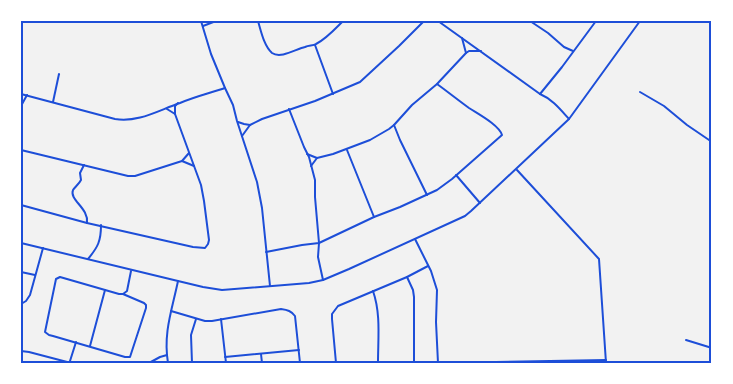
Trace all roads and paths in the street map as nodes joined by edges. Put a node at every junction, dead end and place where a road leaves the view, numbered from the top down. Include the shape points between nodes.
1 (201, 21) edge
2 (216, 21) edge
3 (258, 21) edge
4 (343, 21) edge
5 (424, 21) edge
6 (438, 21) edge
7 (530, 21) edge
8 (596, 21) edge
9 (640, 21) edge
10 (203, 26) junction
11 (462, 38) junction
12 (315, 45) junction
13 (481, 51) junction
14 (573, 51) junction
15 (466, 53) junction
16 (59, 74) dead end
17 (437, 84) junction
18 (225, 88) junction
19 (640, 92) dead end
20 (21, 94) edge
21 (333, 94) junction
22 (540, 94) junction
23 (26, 95) junction
24 (52, 102) junction
25 (178, 103) junction
26 (21, 106) edge
27 (165, 108) junction
28 (289, 109) junction
29 (175, 114) junction
30 (569, 119) junction
31 (237, 121) junction
32 (250, 124) junction
33 (394, 126) junction
34 (242, 136) junction
35 (712, 142) edge
36 (347, 149) junction
37 (21, 150) edge
38 (189, 153) junction
39 (307, 154) junction
40 (317, 158) junction
41 (182, 161) junction
42 (84, 164) junction
43 (194, 166) junction
44 (311, 166) junction
45 (516, 169) junction
46 (456, 176) junction
47 (427, 195) junction
48 (480, 203) junction
49 (21, 205) edge
50 (374, 217) junction
51 (87, 223) junction
52 (101, 225) junction
53 (415, 239) junction
54 (21, 242) edge
55 (319, 243) junction
56 (43, 248) junction
57 (266, 252) junction
58 (88, 259) junction
59 (428, 266) junction
60 (132, 270) junction
61 (21, 272) edge
62 (35, 276) junction
63 (407, 277) junction
64 (323, 280) junction
65 (178, 281) junction
66 (270, 286) junction
67 (105, 290) junction
68 (373, 291) junction
69 (123, 294) junction
70 (21, 304) edge
71 (171, 311) junction
72 (196, 318) junction
73 (221, 319) junction
74 (686, 340) dead end
75 (76, 342) junction
76 (90, 346) junction
77 (712, 348) edge
78 (299, 350) junction
79 (21, 351) edge
80 (261, 354) junction
81 (166, 355) junction
82 (225, 358) junction
83 (606, 361) edge
84 (579, 362) edge
85 (70, 363) edge
86 (149, 363) edge
87 (168, 363) edge
88 (192, 363) edge
89 (226, 363) edge
90 (262, 363) edge
91 (300, 363) edge
92 (336, 363) edge
93 (378, 363) edge
94 (414, 363) edge
95 (465, 363) edge

1 - 10 street
2 - 10 street
3 - 12 street via 270,52 284,54
4 - 12 street
5 - 21 street via 360,82
6 - 11 street
7 - 14 street
8 - 14 street
9 - 30 street
10 - 18 street
11 - 13 street
11 - 15 street
12 - 21 street
13 - 15 street
13 - 22 street
14 - 22 street
15 - 17 street
16 - 24 street
17 - 33 street
17 - 46 street via 487,119 502,135
18 - 25 street
18 - 31 street
19 - 35 street
20 - 23 street
21 - 28 street
22 - 30 street
23 - 24 street
23 - 26 street
24 - 27 street via 126,120
25 - 27 street
25 - 29 street
27 - 29 street
28 - 32 street
28 - 39 street
29 - 38 street
30 - 45 street
31 - 32 street
31 - 34 street
32 - 34 street
33 - 36 street
33 - 47 street
34 - 57 street via 259,191
36 - 40 street
36 - 50 street
37 - 42 street
38 - 41 street
38 - 43 street
39 - 40 street
39 - 44 street
40 - 44 street
41 - 42 street via 136,176
41 - 43 street
42 - 51 street via 81,180 73,194 87,214
43 - 52 street via 201,185 208,232 205,248
44 - 55 street via 315,180
45 - 48 street
45 - 83 street via 599,259
46 - 47 street
46 - 48 street
47 - 50 street
48 - 53 street via 465,216
49 - 51 street
50 - 55 street
51 - 52 street
52 - 58 street via 101,237
53 - 59 street
53 - 64 street
54 - 56 street
55 - 57 street
55 - 64 street
56 - 58 street
56 - 62 street
57 - 66 street
58 - 60 street
59 - 63 street
59 - 95 street via 437,290 438,363
60 - 65 street
60 - 69 street via 127,291
61 - 62 street
62 - 70 street via 30,294
63 - 68 street
63 - 94 street via 414,297
64 - 66 street
65 - 66 street via 222,290
65 - 71 street
67 - 69 street
67 - 75 street via 60,277 56,279 45,332
67 - 76 street
68 - 92 street via 338,306 332,314
68 - 93 street via 379,314
69 - 76 street via 146,305 131,356 128,358
71 - 72 street
71 - 81 street
72 - 73 street via 205,321
72 - 88 street via 190,343
73 - 78 street via 287,310 295,316
73 - 82 street
74 - 77 street
75 - 76 street
75 - 85 street
78 - 80 street
78 - 91 street
79 - 85 street
80 - 82 street
80 - 90 street
81 - 86 street
81 - 87 street
82 - 89 street
83 - 84 street
84 - 95 street

